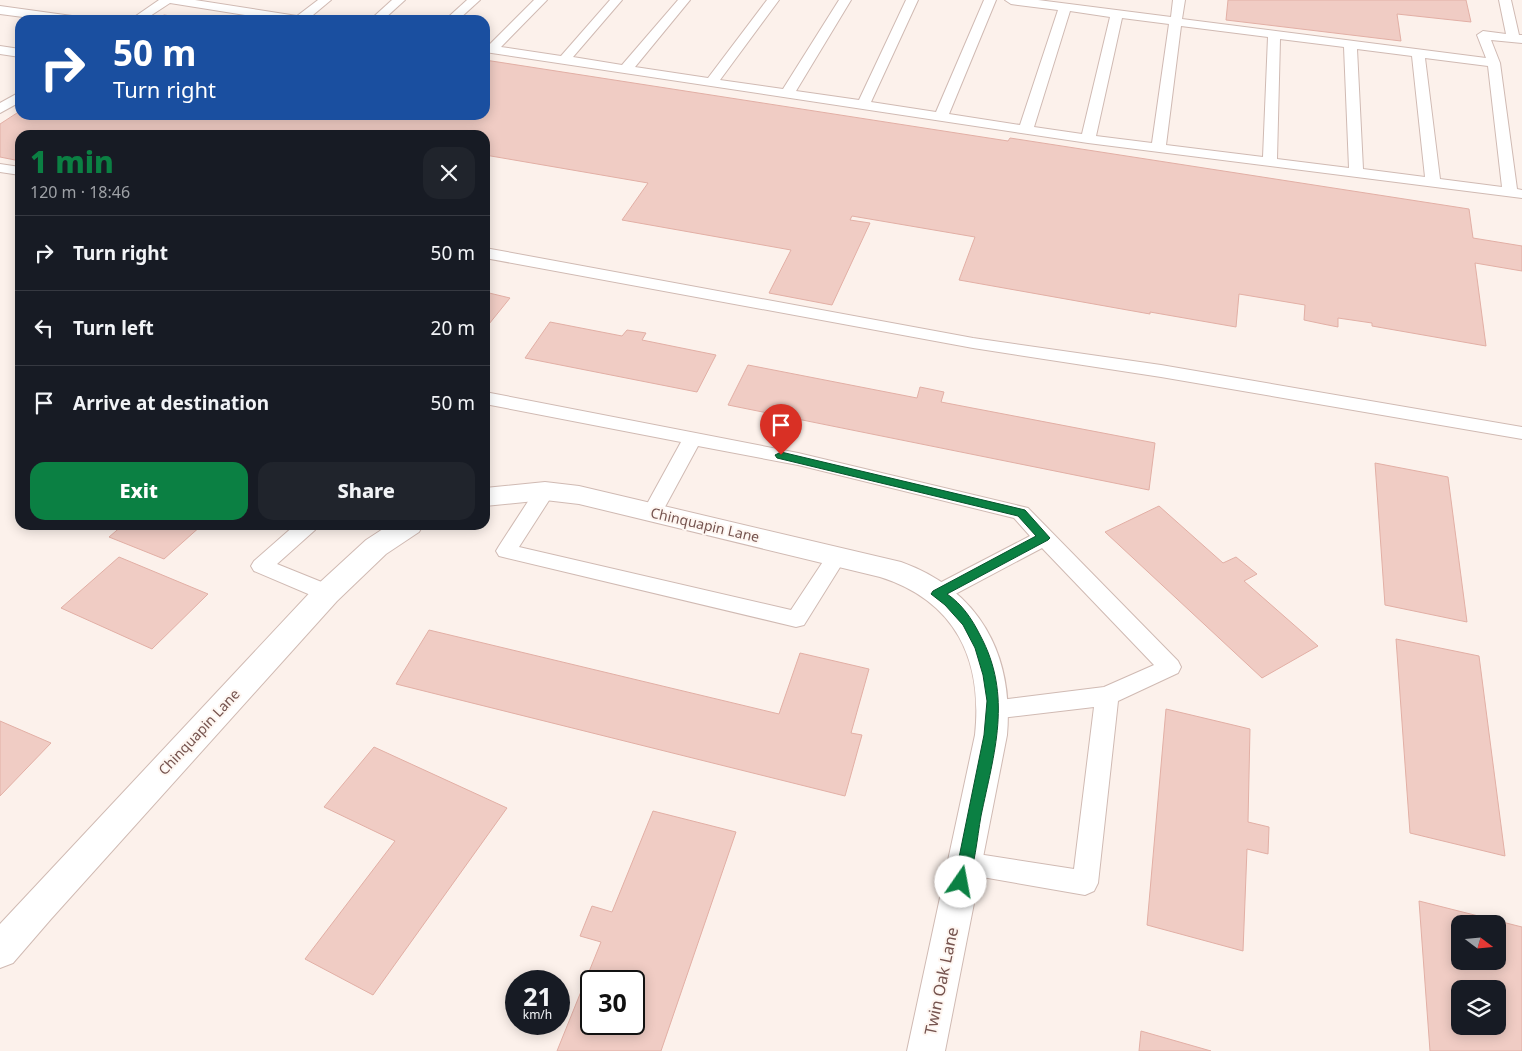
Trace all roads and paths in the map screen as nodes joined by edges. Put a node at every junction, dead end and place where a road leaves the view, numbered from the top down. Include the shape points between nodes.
1 (167, 0) edge
2 (172, 0) edge
3 (325, 0) edge
4 (399, 0) edge
5 (474, 0) edge
6 (541, 0) edge
7 (616, 0) edge
8 (684, 0) edge
9 (773, 0) edge
10 (845, 0) edge
11 (912, 0) edge
12 (990, 0) edge
13 (1012, 0) edge
14 (1179, 0) edge
15 (1504, 0) edge
16 (1065, 7) junction
17 (0, 10) edge
18 (1117, 13) junction
19 (36, 15) edge
20 (144, 15) edge
21 (267, 15) edge
22 (306, 15) edge
23 (382, 15) edge
24 (457, 15) edge
25 (1176, 20) junction
26 (1274, 34) junction
27 (1518, 39) edge
28 (1350, 44) junction
29 (490, 48) edge
30 (490, 49) edge
31 (0, 50) edge
32 (15, 52) edge
33 (1418, 53) junction
34 (564, 60) junction
35 (1494, 63) junction
36 (625, 70) junction
37 (711, 82) junction
38 (15, 94) edge
39 (787, 94) junction
40 (863, 106) junction
41 (0, 108) edge
42 (940, 118) junction
43 (1026, 129) junction
44 (1088, 139) junction
45 (1158, 148) junction
46 (1270, 162) junction
47 (0, 168) edge
48 (15, 171) edge
49 (1356, 172) junction
50 (1433, 182) junction
51 (1516, 193) edge
52 (490, 254) edge
53 (490, 399) edge
54 (1522, 433) edge
55 (693, 438) junction
56 (545, 491) junction
57 (490, 496) edge
58 (652, 512) junction
59 (302, 530) edge
60 (402, 530) edge
61 (1044, 538) junction
62 (837, 556) junction
63 (929, 588) junction
64 (326, 592) junction
65 (1107, 696) junction
66 (992, 710) junction
67 (965, 864) junction
68 (0, 951) edge
69 (926, 1051) edge

1 - 20 lane
2 - 21 lane
3 - 22 lane
4 - 23 lane
5 - 24 lane
6 - 29 lane
7 - 34 lane
8 - 36 lane
9 - 37 lane
10 - 39 lane
11 - 40 lane
12 - 42 lane
13 - 16 lane
14 - 25 lane
15 - 27 lane
16 - 18 lane
16 - 43 lane
17 - 19 lane
18 - 25 lane
18 - 44 lane
25 - 26 lane
25 - 45 lane
26 - 28 lane
26 - 46 lane
27 - 35 lane via 1483,35
28 - 33 lane
28 - 49 lane
30 - 34 lane
31 - 32 lane
33 - 35 lane
33 - 50 lane
34 - 36 lane
35 - 51 lane
36 - 37 lane
37 - 39 lane
38 - 41 lane
39 - 40 lane
40 - 42 lane
42 - 43 lane
43 - 44 lane
44 - 45 lane
45 - 46 lane
46 - 49 lane
47 - 48 lane
49 - 50 lane
50 - 51 lane
52 - 54 lane via 973,343 1161,371
53 - 55 lane
55 - 58 lane
55 - 61 lane via 798,459 1021,513
56 - 57 street, Chinquapin Lane
56 - 58 street, Chinquapin Lane via 579,495
56 - 62 lane via 506,551 796,619
58 - 62 street, Chinquapin Lane
59 - 64 lane via 261,566
60 - 64 street, Chinquapin Lane via 376,547
61 - 63 lane
61 - 65 lane via 1170,667
62 - 63 street, Chinquapin Lane via 899,572
63 - 66 street, Twin Oak Lane via 949,602 967,622 981,648 989,675
64 - 68 street, Chinquapin Lane
65 - 66 lane
65 - 67 lane via 1085,883
66 - 67 street, Twin Oak Lane via 991,735
67 - 69 street, Twin Oak Lane

